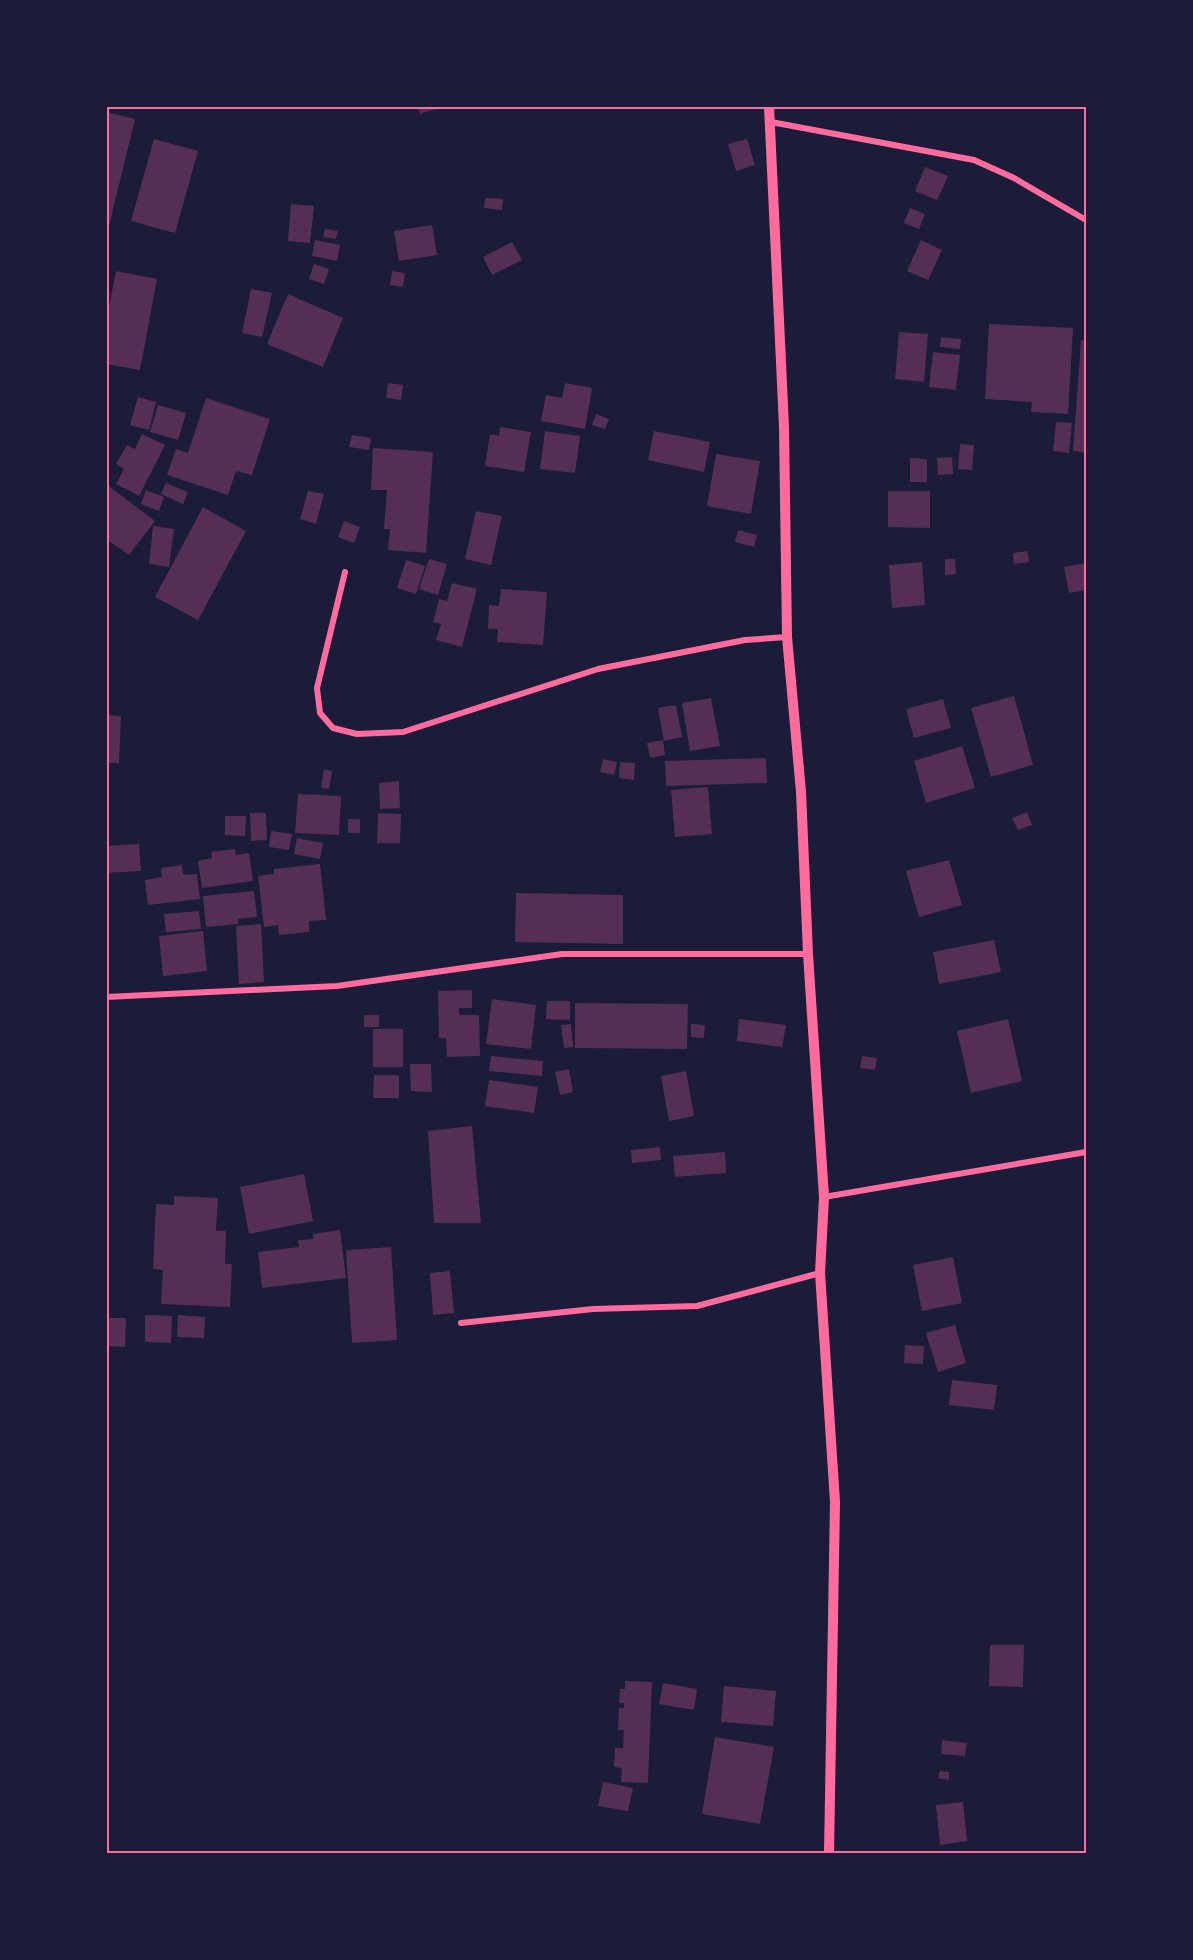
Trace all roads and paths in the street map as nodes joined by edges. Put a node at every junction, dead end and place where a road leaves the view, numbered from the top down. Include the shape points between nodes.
1 (769, 106) edge
2 (771, 122) junction
3 (1086, 220) edge
4 (345, 572) dead end
5 (787, 637) junction
6 (808, 954) junction
7 (106, 997) edge
8 (1086, 1152) edge
9 (824, 1197) junction
10 (820, 1273) junction
11 (461, 1323) dead end
12 (829, 1854) edge

1 - 2 street
2 - 3 street via 974,160 1014,178
2 - 5 street via 784,427
4 - 5 street via 317,688 320,713 333,728 357,734 404,732 598,669 745,640
5 - 6 street via 801,792
6 - 7 street via 562,954 337,986
6 - 9 street
8 - 9 street
9 - 10 street
10 - 11 street via 697,1305 593,1309
10 - 12 street via 835,1502

